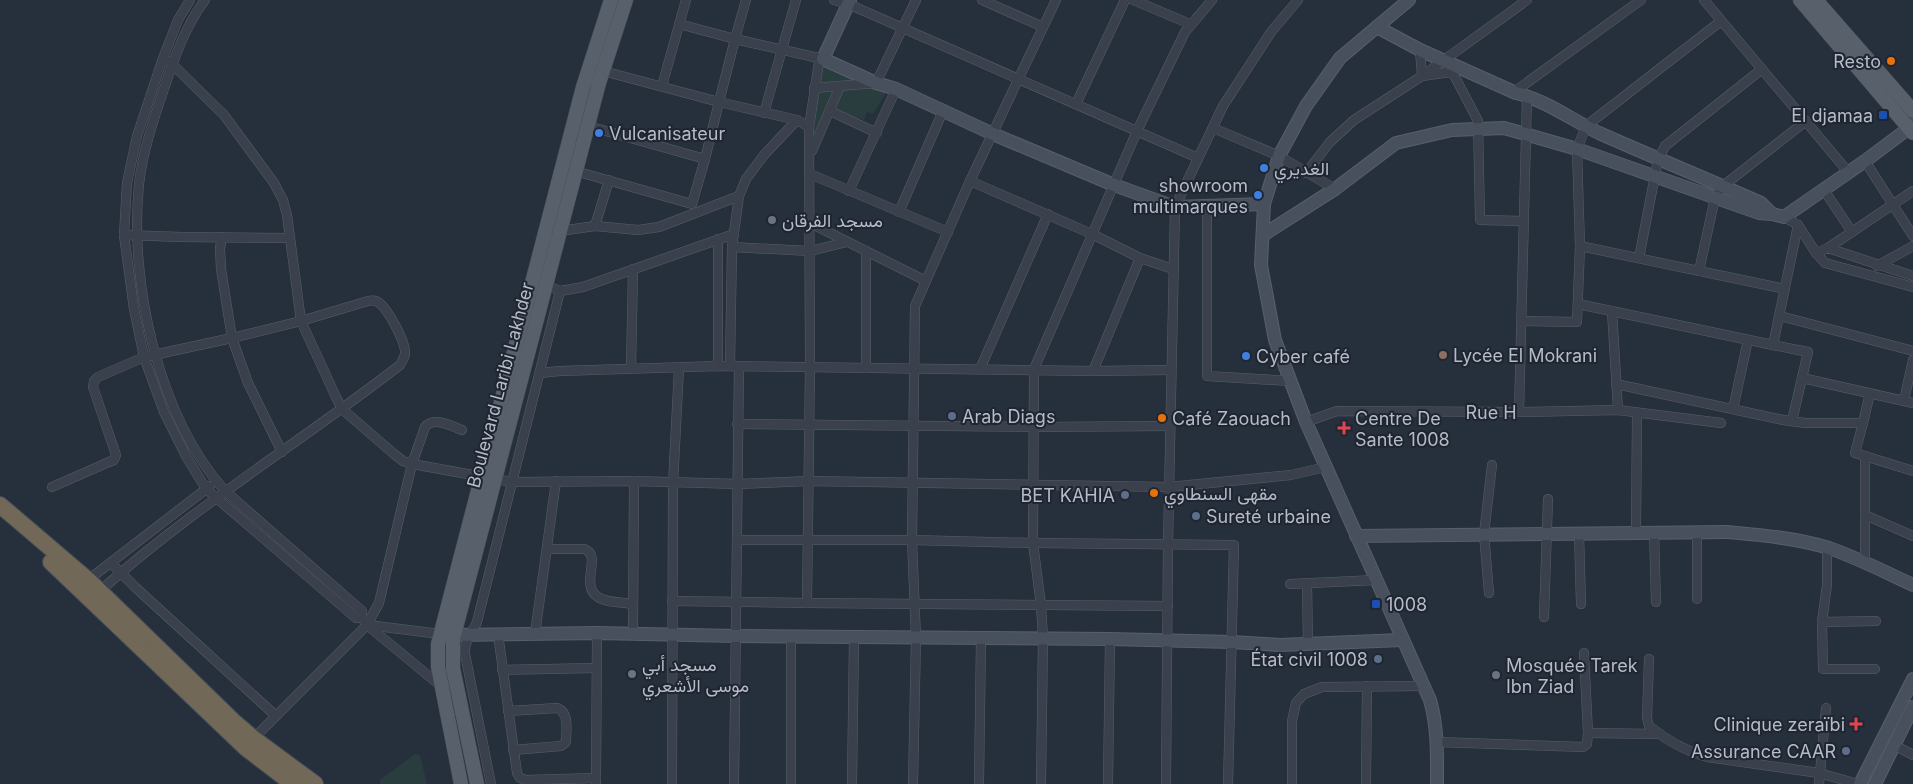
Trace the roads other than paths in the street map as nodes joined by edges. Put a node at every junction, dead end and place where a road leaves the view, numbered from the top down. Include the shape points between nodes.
1 (190, 0) edge
2 (205, 0) edge
3 (612, 0) edge
4 (626, 0) edge
5 (686, 0) edge
6 (746, 0) edge
7 (796, 0) edge
8 (834, 0) edge
9 (916, 0) edge
10 (982, 0) edge
11 (1056, 0) edge
12 (1125, 0) edge
13 (1133, 0) edge
14 (1212, 0) edge
15 (1298, 0) edge
16 (1409, 0) edge
17 (1527, 0) edge
18 (1641, 0) edge
19 (1704, 0) edge
20 (1800, 0) edge
21 (1816, 0) edge
22 (849, 2) edge
23 (1721, 21) junction
24 (679, 24) junction
25 (1190, 24) junction
26 (1043, 27) junction
27 (1377, 27) junction
28 (902, 29) junction
29 (735, 39) junction
30 (781, 49) junction
31 (1420, 50) junction
32 (162, 58) junction
33 (823, 59) junction
34 (1444, 60) junction
35 (172, 64) junction
36 (1762, 69) junction
37 (603, 71) junction
38 (1451, 72) junction
39 (1422, 76) junction
40 (1019, 81) junction
41 (876, 83) junction
42 (662, 86) junction
43 (840, 86) junction
44 (814, 88) junction
45 (896, 89) junction
46 (1514, 92) junction
47 (1527, 96) junction
48 (719, 102) junction
49 (1076, 104) junction
50 (830, 111) junction
51 (944, 111) junction
52 (1913, 111) edge
53 (764, 113) junction
54 (797, 120) junction
55 (1806, 121) junction
56 (588, 126) junction
57 (1586, 126) junction
58 (809, 127) junction
59 (1213, 128) junction
60 (1479, 129) junction
61 (1912, 129) edge
62 (1137, 131) junction
63 (877, 132) junction
64 (993, 134) junction
65 (1525, 134) junction
66 (1577, 149) junction
67 (809, 156) junction
68 (1279, 156) junction
69 (1198, 158) junction
70 (705, 159) junction
71 (1658, 160) junction
72 (1865, 162) junction
73 (576, 171) junction
74 (1306, 173) junction
75 (1848, 173) junction
76 (810, 174) junction
77 (1656, 176) junction
78 (609, 180) junction
79 (970, 180) junction
80 (1114, 184) junction
81 (1723, 186) junction
82 (1335, 188) junction
83 (1824, 190) junction
84 (849, 191) junction
85 (1913, 191) edge
86 (739, 196) junction
87 (1715, 198) junction
88 (1264, 204) junction
89 (1894, 204) junction
90 (1207, 206) junction
91 (1175, 207) junction
92 (899, 212) junction
93 (1048, 214) junction
94 (1778, 216) junction
95 (1524, 221) junction
96 (810, 223) junction
97 (1798, 225) junction
98 (595, 226) junction
99 (560, 231) junction
100 (948, 232) junction
101 (1852, 232) junction
102 (734, 234) junction
103 (1092, 234) junction
104 (124, 235) junction
105 (137, 235) junction
106 (1263, 235) junction
107 (1913, 236) edge
108 (222, 237) junction
109 (290, 238) junction
110 (718, 239) junction
111 (848, 242) junction
112 (1580, 246) junction
113 (1913, 246) edge
114 (732, 247) junction
115 (1828, 248) junction
116 (810, 251) junction
117 (866, 251) junction
118 (1816, 253) junction
119 (1140, 258) junction
120 (1639, 258) junction
121 (1877, 266) junction
122 (633, 269) junction
123 (1173, 269) junction
124 (1699, 271) junction
125 (1913, 276) edge
126 (926, 281) junction
127 (546, 285) junction
128 (1913, 287) edge
129 (1785, 289) junction
130 (560, 291) junction
131 (1578, 304) junction
132 (1612, 311) junction
133 (1780, 316) junction
134 (300, 321) junction
135 (1522, 321) junction
136 (232, 338) junction
137 (1748, 340) junction
138 (1773, 345) junction
139 (1913, 350) edge
140 (156, 354) junction
141 (144, 357) junction
142 (1913, 365) edge
143 (718, 366) junction
144 (735, 366) junction
145 (810, 367) junction
146 (679, 368) junction
147 (866, 368) junction
148 (631, 369) junction
149 (915, 369) junction
150 (980, 369) junction
151 (1034, 369) junction
152 (1171, 370) junction
153 (1093, 371) junction
154 (540, 373) junction
155 (1802, 378) junction
156 (1291, 381) junction
157 (1616, 384) junction
158 (1870, 393) junction
159 (1909, 402) edge
160 (1733, 409) junction
161 (342, 410) junction
162 (1618, 410) junction
163 (1519, 412) junction
164 (1636, 413) junction
165 (1792, 421) junction
166 (1306, 422) junction
167 (1721, 423) dead end
168 (1863, 423) junction
169 (738, 424) junction
170 (809, 424) junction
171 (914, 426) junction
172 (1170, 426) junction
173 (1034, 427) junction
174 (462, 430) dead end
175 (282, 452) junction
176 (1865, 456) junction
177 (412, 464) junction
178 (1492, 465) dead end
179 (1326, 467) junction
180 (1913, 471) edge
181 (489, 478) junction
182 (217, 481) junction
183 (556, 481) junction
184 (809, 481) junction
185 (512, 482) junction
186 (634, 482) junction
187 (913, 483) junction
188 (672, 484) junction
189 (738, 484) junction
190 (1035, 485) junction
191 (52, 487) dead end
192 (1169, 487) junction
193 (206, 489) junction
194 (225, 491) junction
195 (215, 498) junction
196 (1548, 499) dead end
197 (0, 505) edge
198 (0, 515) edge
199 (1865, 515) junction
200 (1547, 532) junction
201 (1654, 532) junction
202 (1697, 532) junction
203 (1636, 533) junction
204 (1484, 534) junction
205 (1579, 534) junction
206 (1356, 536) junction
207 (1913, 536) edge
208 (809, 539) junction
209 (737, 540) junction
210 (912, 540) junction
211 (1033, 543) junction
212 (1168, 544) junction
213 (547, 548) junction
214 (1828, 548) junction
215 (1865, 561) junction
216 (111, 563) junction
217 (120, 573) junction
218 (1376, 580) junction
219 (1307, 583) junction
220 (1290, 584) dead end
221 (1913, 585) edge
222 (94, 586) junction
223 (1489, 593) dead end
224 (1697, 599) dead end
225 (672, 601) junction
226 (736, 602) junction
227 (1656, 602) dead end
228 (808, 603) junction
229 (633, 604) junction
230 (916, 604) junction
231 (1581, 604) dead end
232 (1041, 605) junction
233 (1168, 606) junction
234 (1544, 617) dead end
235 (1876, 621) dead end
236 (365, 622) junction
237 (1822, 622) junction
238 (596, 633) junction
239 (498, 634) junction
240 (535, 634) junction
241 (633, 634) junction
242 (672, 634) junction
243 (447, 635) junction
244 (469, 635) junction
245 (736, 636) junction
246 (791, 637) junction
247 (854, 637) junction
248 (916, 638) junction
249 (981, 638) junction
250 (1043, 638) junction
251 (1110, 639) junction
252 (1168, 640) junction
253 (1402, 640) junction
254 (1232, 642) junction
255 (1308, 644) junction
256 (1584, 653) dead end
257 (1650, 659) dead end
258 (596, 668) junction
259 (1875, 669) dead end
260 (502, 670) junction
261 (1913, 679) edge
262 (1367, 686) junction
263 (1424, 686) junction
264 (442, 688) junction
265 (1913, 707) edge
266 (1826, 708) dead end
267 (508, 711) junction
268 (276, 716) junction
269 (1588, 733) junction
270 (1660, 734) junction
271 (1437, 742) junction
272 (250, 743) junction
273 (1894, 745) junction
274 (513, 750) junction
275 (1913, 755) edge
276 (1819, 773) junction
277 (596, 781) edge
278 (293, 784) edge
279 (315, 784) edge
280 (461, 784) edge
281 (477, 784) edge
282 (491, 784) edge
283 (672, 784) edge
284 (734, 784) edge
285 (790, 784) edge
286 (852, 784) edge
287 (913, 784) edge
288 (979, 784) edge
289 (1041, 784) edge
290 (1108, 784) edge
291 (1166, 784) edge
292 (1228, 784) edge
293 (1292, 784) edge
294 (1366, 784) edge
295 (1437, 784) edge
296 (1819, 784) edge
297 (1859, 784) edge
298 (1875, 784) edge

1 - 32 street
2 - 35 street via 187,29
3 - 181 main road, Boulevard Laribi Lakhder via 583,87
4 - 37 main road, Boulevard Laribi Lakhder
5 - 24 street
6 - 29 street
7 - 30 street
8 - 22 street
9 - 28 street
10 - 26 street
11 - 26 street
12 - 49 street
13 - 25 street
14 - 25 street
15 - 59 street via 1271,32 1223,106
16 - 27 street
17 - 34 street
18 - 46 street
19 - 23 street
20 - 61 main road
21 - 52 main road
22 - 28 street
22 - 33 street
23 - 36 street
23 - 57 street
24 - 29 street
24 - 42 street
25 - 62 street
26 - 40 street
27 - 31 street
27 - 68 street via 1340,58 1306,106
28 - 40 street
28 - 41 street
29 - 30 street
29 - 48 street
30 - 33 street
30 - 53 street
31 - 34 street
31 - 39 street
32 - 35 street
32 - 104 street via 137,136 127,183
33 - 41 street
33 - 44 street via 819,62
34 - 38 street
34 - 39 street
34 - 46 street
35 - 105 street via 146,149
35 - 109 street via 224,115 274,183 285,208
36 - 55 street
36 - 71 street via 1665,146
37 - 42 street
37 - 56 main road, Boulevard Laribi Lakhder
38 - 39 street
38 - 60 street via 1474,113
39 - 74 street via 1354,120 1330,142
40 - 49 street
40 - 64 street
41 - 43 street
41 - 45 street
42 - 48 street
43 - 44 street
43 - 50 street
44 - 58 street
45 - 51 street
45 - 63 street
46 - 47 street
47 - 57 street
47 - 65 street
48 - 53 street
48 - 70 street
49 - 62 street
50 - 63 street
50 - 67 street
51 - 64 street
51 - 92 street
53 - 54 street
54 - 58 street
54 - 86 street via 755,168
55 - 75 street
55 - 81 street
56 - 70 street
56 - 73 main road, Boulevard Laribi Lakhder
57 - 66 street
57 - 71 street
58 - 67 street
59 - 68 street
59 - 69 street
60 - 65 street via 1504,128
60 - 82 street via 1452,130 1396,144
60 - 95 street via 1480,220
61 - 72 street
62 - 69 street
62 - 80 street
63 - 84 street
64 - 79 street
64 - 80 street
65 - 66 street
65 - 95 street
66 - 77 street
66 - 112 street
67 - 76 street
68 - 74 street
68 - 88 street
69 - 91 street
70 - 78 street via 692,204
71 - 77 street
71 - 81 street
72 - 75 street
72 - 89 street
73 - 78 street
73 - 99 main road, Boulevard Laribi Lakhder
74 - 82 street
75 - 83 street
76 - 84 street
76 - 96 street
77 - 87 street
77 - 120 street
78 - 98 street
79 - 93 street
79 - 100 street
80 - 91 street
80 - 103 street
81 - 87 street
81 - 94 street via 1761,203
82 - 106 street
83 - 94 street
83 - 101 street
84 - 92 street
85 - 89 street
86 - 98 street via 659,226 638,230
86 - 102 street
87 - 94 street
87 - 124 street
88 - 90 street
88 - 106 street
89 - 101 street
89 - 107 street
90 - 91 street
90 - 156 street via 1207,376
91 - 123 street
92 - 100 street
93 - 103 street
93 - 150 street
94 - 97 street
95 - 135 street
96 - 111 street
96 - 116 street
97 - 118 street
97 - 129 street
98 - 99 street
99 - 127 main road, Boulevard Laribi Lakhder
100 - 126 street
101 - 115 street
102 - 110 street
102 - 114 street
103 - 119 street
103 - 151 street
104 - 105 street
104 - 141 street
105 - 108 street
105 - 140 street via 142,295
106 - 156 street via 1262,266 1275,340
108 - 109 street
108 - 136 street via 221,269
109 - 134 street
110 - 122 street
110 - 143 street
111 - 116 street
111 - 117 street
112 - 120 street
112 - 131 street
113 - 121 street
114 - 116 street
114 - 144 street
115 - 118 street
115 - 121 street
116 - 145 street
117 - 126 street
117 - 147 street
118 - 128 street via 1825,263
119 - 123 street
119 - 153 street
120 - 124 street
121 - 125 street
122 - 130 street via 583,287
122 - 148 street
123 - 152 street
124 - 129 street
126 - 149 street via 914,306
127 - 130 street
127 - 181 main road, Boulevard Laribi Lakhder
129 - 133 street
130 - 154 street
131 - 132 street
131 - 135 street via 1576,322
132 - 137 street
132 - 157 street
133 - 138 street
133 - 139 street
134 - 136 street
134 - 161 street
134 - 161 street via 376,301 398,331 405,350 400,365
135 - 163 street
136 - 140 street
136 - 175 street via 248,383
137 - 138 street
137 - 160 street
138 - 155 street via 1808,352
140 - 141 street
140 - 182 street via 178,417 192,445
141 - 191 street via 98,376 94,381 96,399 115,448 114,460
141 - 193 street via 164,412
142 - 159 street
143 - 144 street
143 - 146 street
144 - 145 street
144 - 169 street
145 - 147 street
145 - 170 street
146 - 148 street
146 - 188 street
147 - 149 street
148 - 154 street
149 - 150 street
149 - 171 street
150 - 151 street
151 - 153 street
151 - 173 street
152 - 153 street
152 - 172 street
154 - 185 street
155 - 158 street
155 - 165 street
156 - 166 street
157 - 160 street
157 - 162 street
158 - 159 street
158 - 168 street
160 - 165 street
161 - 175 street
161 - 177 street via 398,457
162 - 163 street, Rue H
162 - 164 street, Rue H
163 - 166 street, Rue H via 1337,411
164 - 167 street, Rue H
164 - 203 street
165 - 168 street
166 - 179 street
168 - 176 street via 1855,453
169 - 170 street
169 - 189 street
170 - 171 street
170 - 184 street
171 - 173 street
171 - 187 street
172 - 173 street
172 - 192 street
173 - 190 street
174 - 177 street via 436,421 427,424
175 - 194 street
176 - 180 street
176 - 199 street
177 - 181 street
177 - 236 street via 379,603
178 - 204 street
179 - 192 street via 1291,476
179 - 206 street
181 - 185 street
181 - 243 main road, Boulevard Laribi Lakhder
182 - 193 street
182 - 194 street
183 - 185 street
183 - 186 street
183 - 213 street
184 - 187 street
184 - 189 street
184 - 208 street
185 - 244 street via 477,622
186 - 188 street
186 - 229 street
187 - 190 street
187 - 210 street
188 - 189 street
188 - 225 street
189 - 209 street
190 - 192 street
190 - 211 street
192 - 212 street
193 - 195 street
193 - 216 street
194 - 195 street
194 - 236 street via 362,611
195 - 217 street
195 - 236 street via 356,618
196 - 200 street
197 - 222 highway
198 - 272 highway
199 - 207 street
199 - 215 street
200 - 204 street
200 - 205 street
200 - 234 street
201 - 202 street
201 - 203 street
201 - 227 street
202 - 214 street via 1777,536
202 - 224 street
203 - 205 street
204 - 206 street
204 - 223 street
205 - 231 street
206 - 218 street
208 - 209 street
208 - 210 street
208 - 228 street
209 - 226 street
210 - 211 street
210 - 230 street
211 - 212 street
211 - 232 street
212 - 233 street
212 - 254 street via 1234,545
213 - 229 street via 589,550 592,554 589,584 592,592 600,599
213 - 240 street
214 - 215 street
214 - 237 street
215 - 221 street
216 - 217 street
216 - 222 street
217 - 222 street
217 - 268 street
218 - 219 street
218 - 253 street
219 - 220 street
219 - 255 street
222 - 272 highway
225 - 226 street
225 - 242 street
226 - 228 street
226 - 245 street
228 - 230 street
229 - 241 street
230 - 232 street
230 - 248 street
232 - 233 street
232 - 250 street
233 - 252 street
235 - 237 street
236 - 243 street
236 - 264 street
236 - 268 street
237 - 259 street via 1822,669
238 - 240 street
238 - 241 street
238 - 258 street
239 - 240 street
239 - 244 street
239 - 260 street
241 - 242 street
242 - 245 street
242 - 283 street
243 - 244 street
243 - 264 main road, Boulevard Laribi Lakhder via 437,656
243 - 281 main road, Boulevard Laribi Lakhder via 452,647 453,668
244 - 282 street via 465,654
245 - 246 street
245 - 284 street
246 - 247 street
246 - 285 street
247 - 248 street
247 - 286 street
248 - 249 street
248 - 287 street
249 - 250 street
249 - 288 street
250 - 251 street
250 - 289 street
251 - 252 street
251 - 290 street
252 - 254 street
252 - 291 street
253 - 255 street
253 - 263 street
254 - 255 street
254 - 292 street
256 - 269 street
257 - 270 street via 1647,718 1649,726
258 - 260 street
258 - 277 street
260 - 267 street
261 - 297 street
262 - 263 street
262 - 293 street via 1322,687 1299,699 1292,720
262 - 294 street
263 - 271 street via 1434,718
264 - 280 main road, Boulevard Laribi Lakhder
265 - 273 street
266 - 276 street
267 - 274 street
267 - 274 street via 557,708 566,716 566,742 561,746
268 - 272 street
269 - 270 street
269 - 271 street via 1587,744 1583,747
270 - 276 street via 1707,757
271 - 295 street
272 - 278 highway
272 - 279 highway
273 - 275 street
273 - 298 street
274 - 277 street via 520,778
276 - 296 street
276 - 297 street

